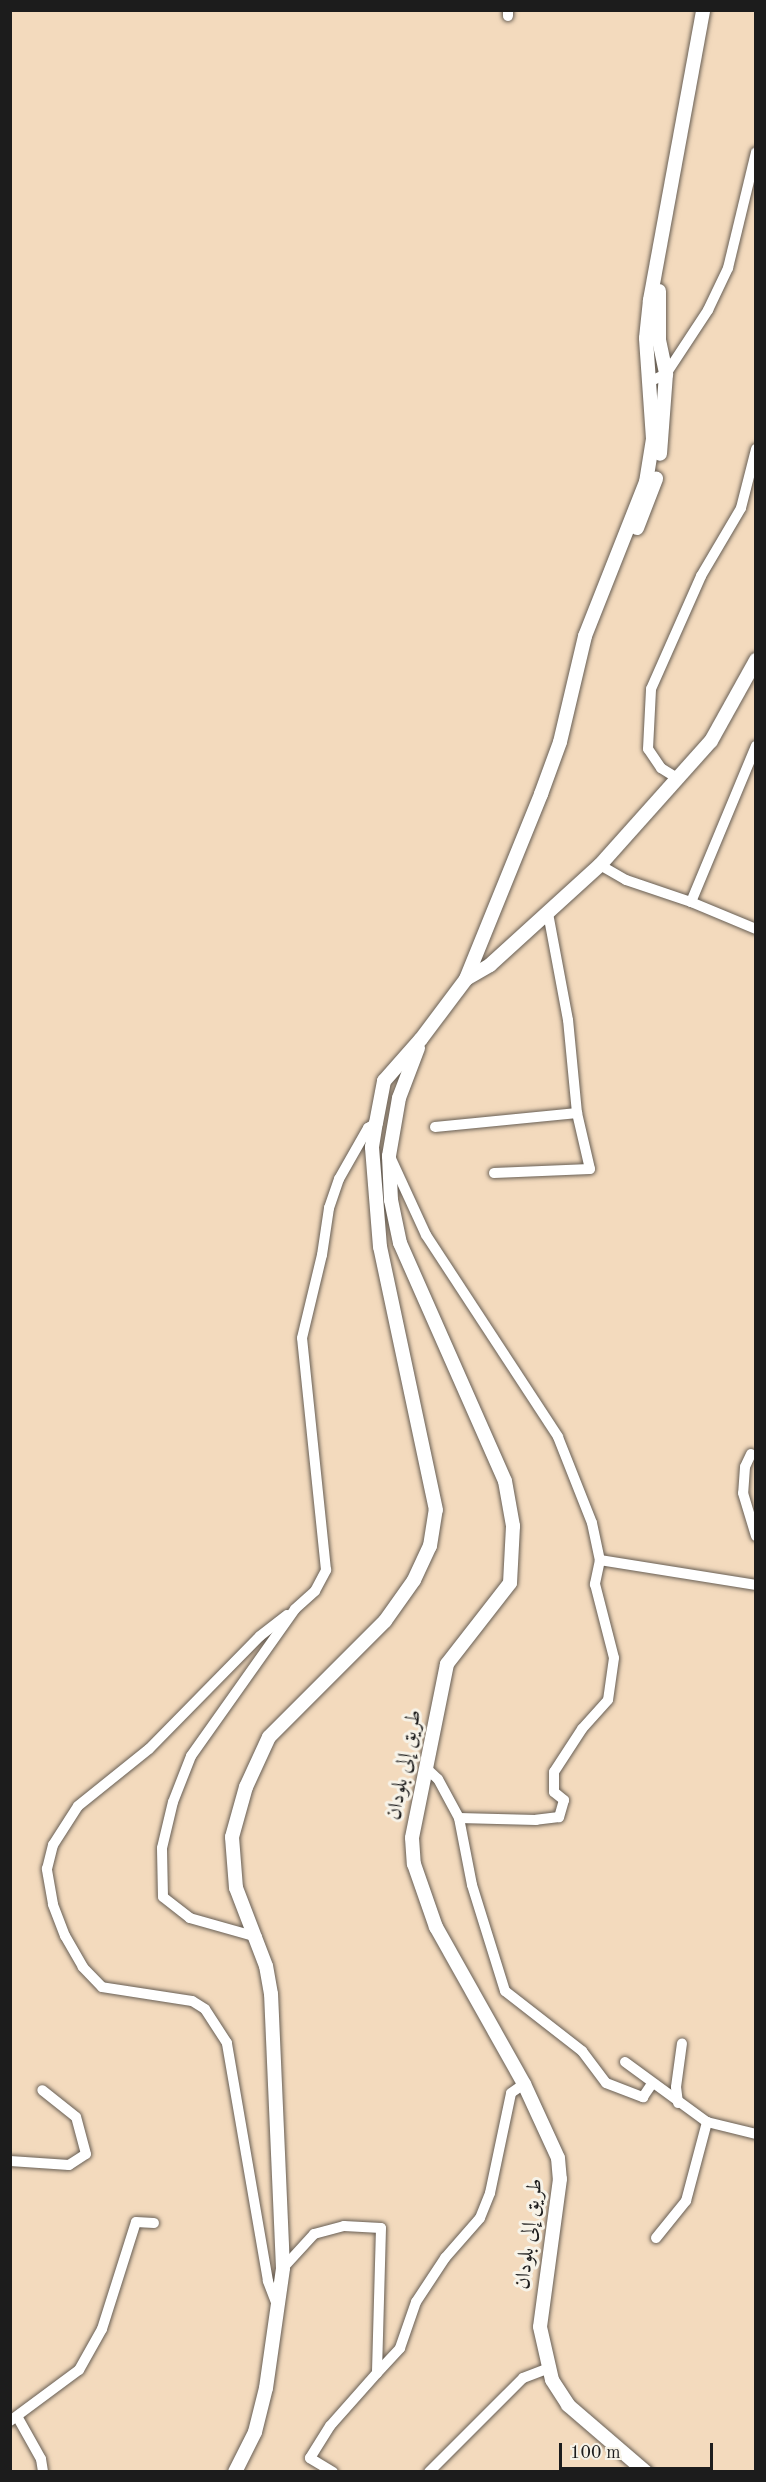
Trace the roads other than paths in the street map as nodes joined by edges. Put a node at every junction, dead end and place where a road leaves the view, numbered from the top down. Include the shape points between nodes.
1 (706, 12) edge
2 (756, 153) edge
3 (661, 237) junction
4 (677, 353) junction
5 (663, 354) junction
6 (648, 359) junction
7 (666, 374) junction
8 (651, 381) junction
9 (756, 449) edge
10 (606, 585) junction
11 (756, 660) edge
12 (756, 746) edge
13 (677, 778) junction
14 (600, 865) junction
15 (692, 902) junction
16 (548, 914) junction
17 (756, 929) edge
18 (466, 979) junction
19 (422, 1040) junction
20 (577, 1113) junction
21 (376, 1122) junction
22 (435, 1126) dead end
23 (389, 1156) junction
24 (494, 1173) dead end
25 (751, 1454) dead end
26 (756, 1536) edge
27 (600, 1560) junction
28 (756, 1585) edge
29 (296, 1609) junction
30 (426, 1768) junction
31 (459, 1818) junction
32 (256, 1937) junction
33 (682, 2043) dead end
34 (625, 2062) dead end
35 (524, 2084) junction
36 (651, 2085) junction
37 (42, 2090) dead end
38 (678, 2103) junction
39 (707, 2122) junction
40 (756, 2134) edge
41 (10, 2161) edge
42 (154, 2223) dead end
43 (656, 2238) dead end
44 (283, 2268) junction
45 (279, 2310) junction
46 (549, 2368) junction
47 (376, 2373) junction
48 (14, 2420) edge
49 (331, 2471) edge
50 (43, 2472) edge
51 (235, 2472) edge
52 (429, 2472) edge
53 (646, 2472) edge

1 - 3 main road
2 - 4 street via 728,268 708,310
3 - 5 main road via 658,301
3 - 6 main road via 650,300
4 - 5 street
4 - 7 street
5 - 6 street
5 - 7 main road
6 - 8 main road
7 - 8 street
7 - 10 main road via 656,481 648,507
8 - 10 main road via 653,439 646,482
9 - 13 street via 741,508 701,576 651,689 648,749 661,768
10 - 18 main road via 585,636 556,752
11 - 13 main road via 711,741
12 - 15 street
13 - 14 main road
14 - 15 street via 626,880
14 - 16 main road
15 - 17 street
16 - 18 main road via 490,965
16 - 20 street via 568,1020
18 - 19 main road
19 - 21 main road via 384,1082
19 - 23 main road, طريق إلى بلودان via 399,1098
20 - 22 street
20 - 24 street via 590,1169
21 - 29 street via 368,1128 339,1179 329,1208 302,1338 326,1570 315,1591
21 - 32 main road via 372,1147 380,1247 436,1510 430,1546 414,1580 385,1621 268,1737 246,1787 232,1837 232,1862 236,1888
23 - 27 street via 426,1235 558,1437 592,1523
23 - 30 main road, طريق إلى بلودان via 391,1200 400,1243 505,1481 513,1526 510,1583 447,1664
25 - 26 street via 745,1467 743,1493
27 - 28 street
27 - 31 street via 595,1584 609,1628 614,1682 608,1700 582,1729 554,1772 554,1792 564,1800 559,1817
29 - 32 street via 191,1756 173,1802 162,1848 162,1897 190,1918
29 - 45 street via 260,1636 149,1749 78,1806 53,1845 47,1869 53,1904 65,1936 83,1967 102,1987 192,2001 206,2009 227,2043 268,2281
30 - 31 street via 438,1779
30 - 35 main road, طريق إلى بلودان via 412,1838 414,1864 424,1899
31 - 36 street via 472,1885 505,1991 582,2051 606,2083 643,2097
32 - 44 main road via 271,1994
33 - 38 street via 676,2087
34 - 36 street
35 - 46 main road, طريق إلى بلودان via 549,2133 560,2179 540,2327
35 - 47 street via 511,2093 490,2193 480,2218 445,2258 416,2302 400,2348
36 - 38 street
37 - 41 street via 76,2117 86,2154 69,2165
38 - 39 street
39 - 40 street
39 - 43 street via 686,2201
42 - 48 street via 136,2222 102,2329 79,2370
44 - 45 main road
44 - 47 street via 314,2234 345,2226 381,2228
45 - 51 main road via 255,2432
46 - 52 street via 523,2378
46 - 53 main road, طريق إلى بلودان via 568,2405
47 - 49 street via 330,2426 310,2458
48 - 50 street via 41,2458

